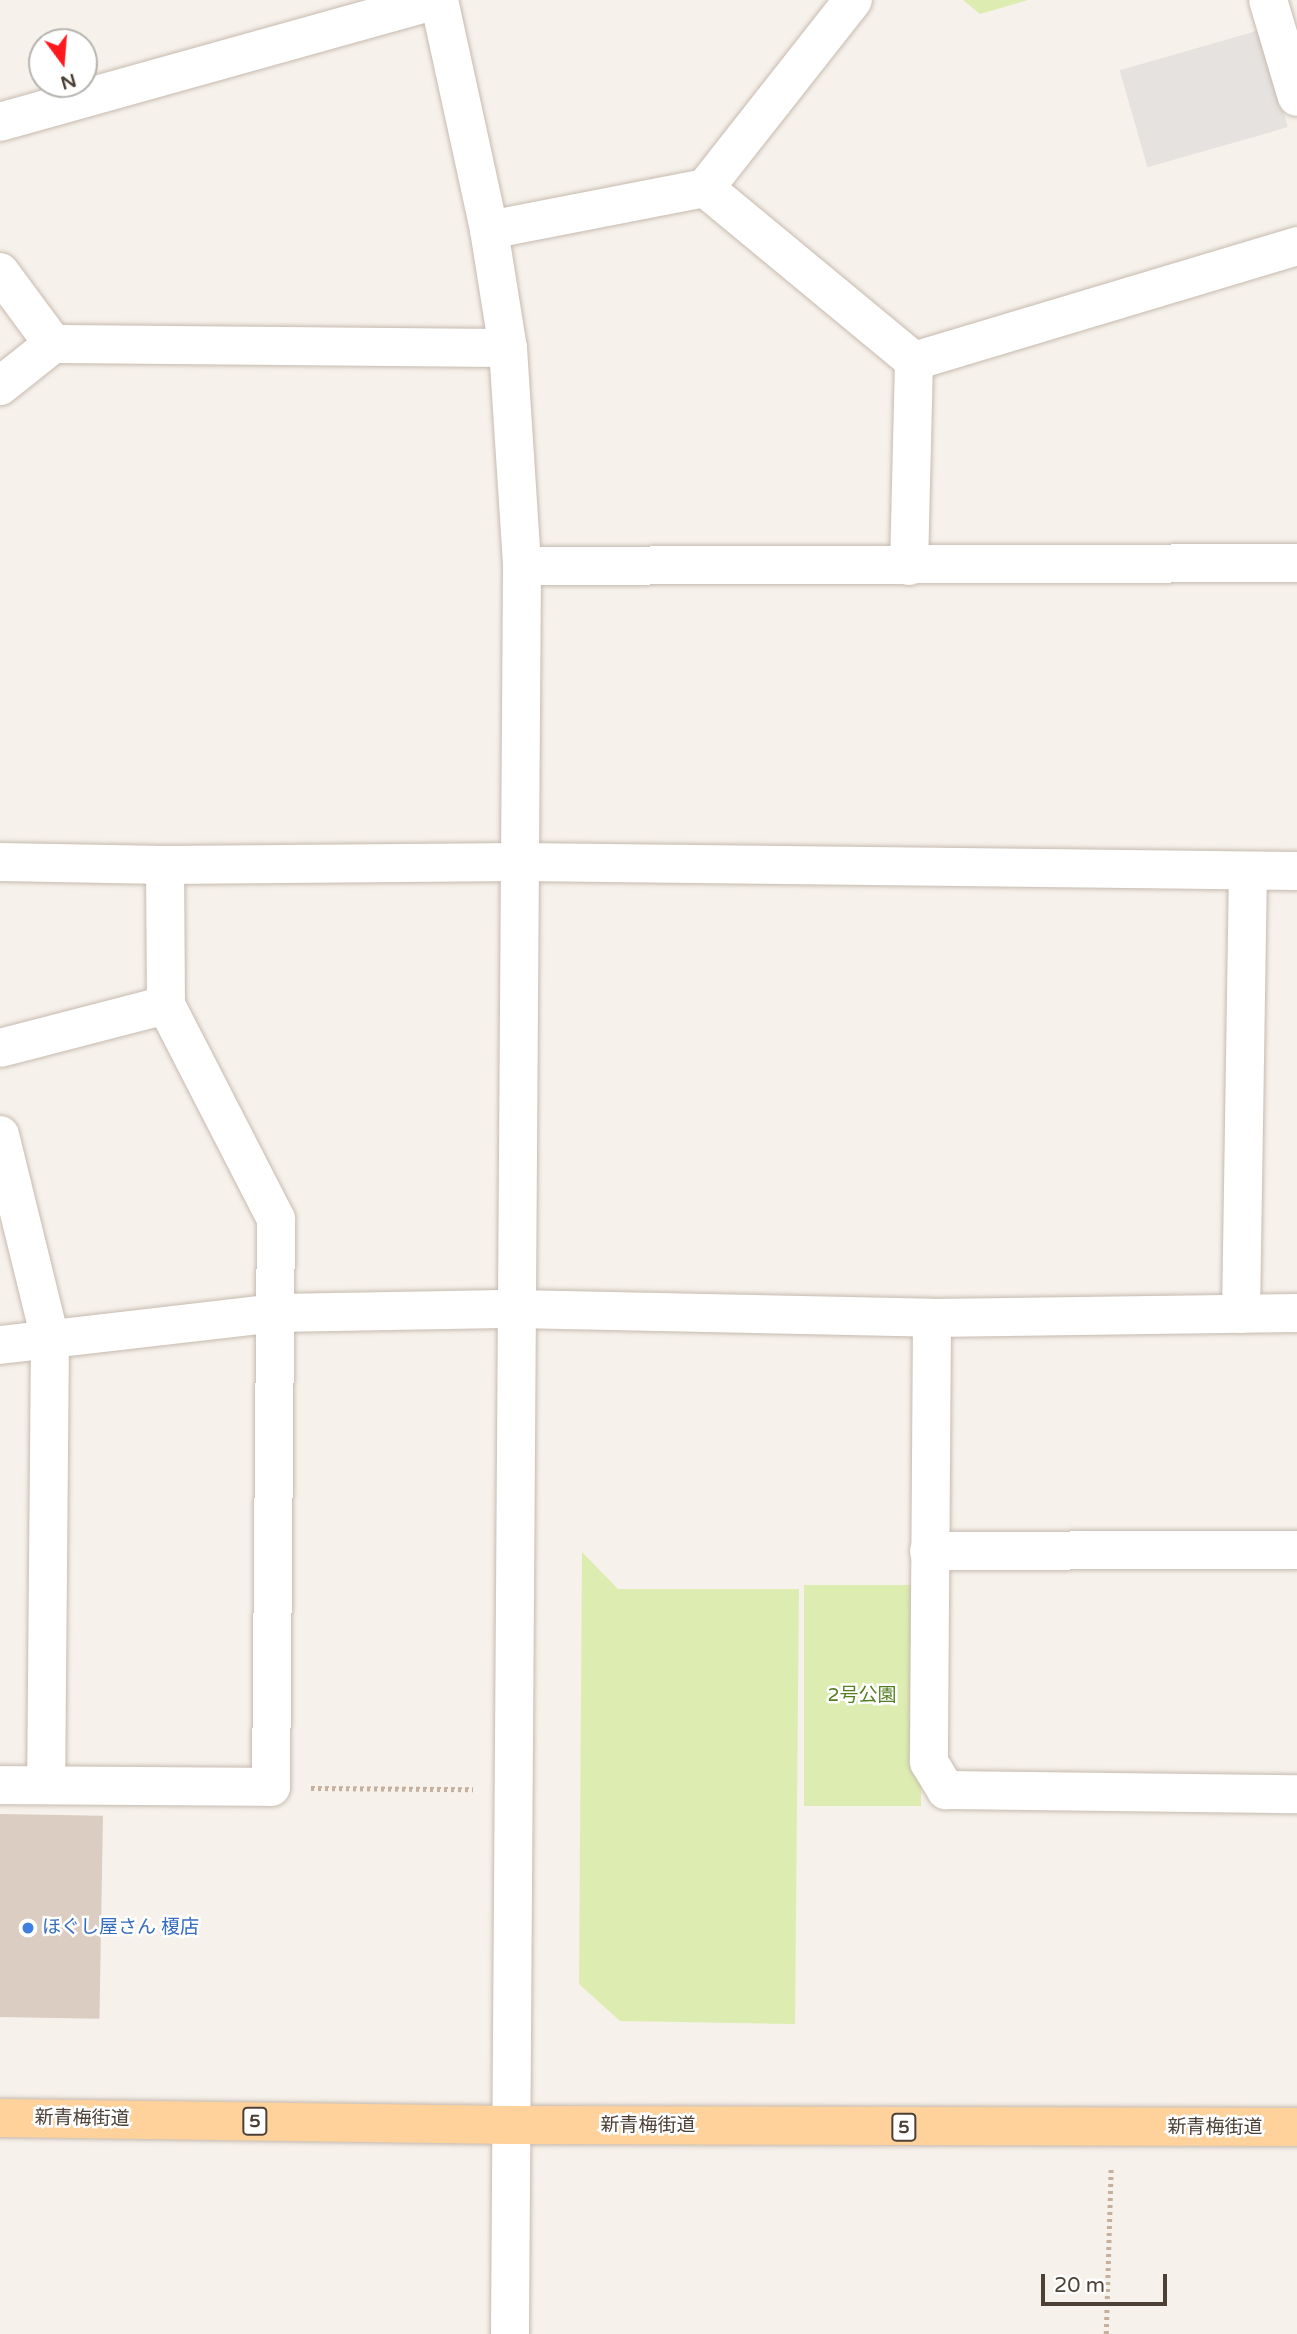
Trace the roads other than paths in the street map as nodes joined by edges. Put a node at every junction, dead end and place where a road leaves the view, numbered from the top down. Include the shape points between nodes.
1 (438, 0) edge
2 (1268, 0) edge
3 (836, 6) edge
4 (1297, 97) edge
5 (0, 122) edge
6 (705, 188) junction
7 (489, 230) junction
8 (1297, 246) edge
9 (0, 272) edge
10 (53, 344) junction
11 (508, 348) junction
12 (914, 361) junction
13 (0, 386) edge
14 (1297, 563) edge
15 (522, 566) junction
16 (909, 566) junction
17 (0, 862) edge
18 (519, 862) junction
19 (165, 865) junction
20 (1297, 871) edge
21 (1248, 872) junction
22 (166, 1005) junction
23 (0, 1048) edge
24 (0, 1135) edge
25 (516, 1309) junction
26 (277, 1313) junction
27 (1297, 1313) edge
28 (1241, 1314) junction
29 (932, 1318) junction
30 (50, 1338) junction
31 (0, 1345) edge
32 (1297, 1550) edge
33 (929, 1551) junction
34 (0, 1785) edge
35 (46, 1785) junction
36 (1297, 1794) edge
37 (0, 2118) edge
38 (511, 2125) junction
39 (1297, 2127) edge
40 (510, 2334) edge

1 - 5 street
1 - 7 street
2 - 4 street
3 - 6 street
6 - 7 street
6 - 12 street
7 - 11 street
8 - 12 street
9 - 10 street
10 - 11 street
10 - 13 street
11 - 15 street
12 - 16 street
14 - 16 street
15 - 16 street
15 - 18 street
17 - 19 street
18 - 19 street
18 - 21 street
18 - 25 street
19 - 22 street
20 - 21 street
21 - 28 street
22 - 23 street
22 - 26 street via 276,1219
24 - 30 street
25 - 26 street
25 - 29 street
25 - 38 street
26 - 30 street
26 - 35 street via 271,1787
27 - 28 street
28 - 29 street
29 - 33 street
30 - 31 street
30 - 35 street
32 - 33 street
33 - 36 street via 929,1762 946,1790
34 - 35 street
37 - 38 main road, 新青梅街道 / 5
38 - 39 main road, 新青梅街道 / 5
38 - 40 street

